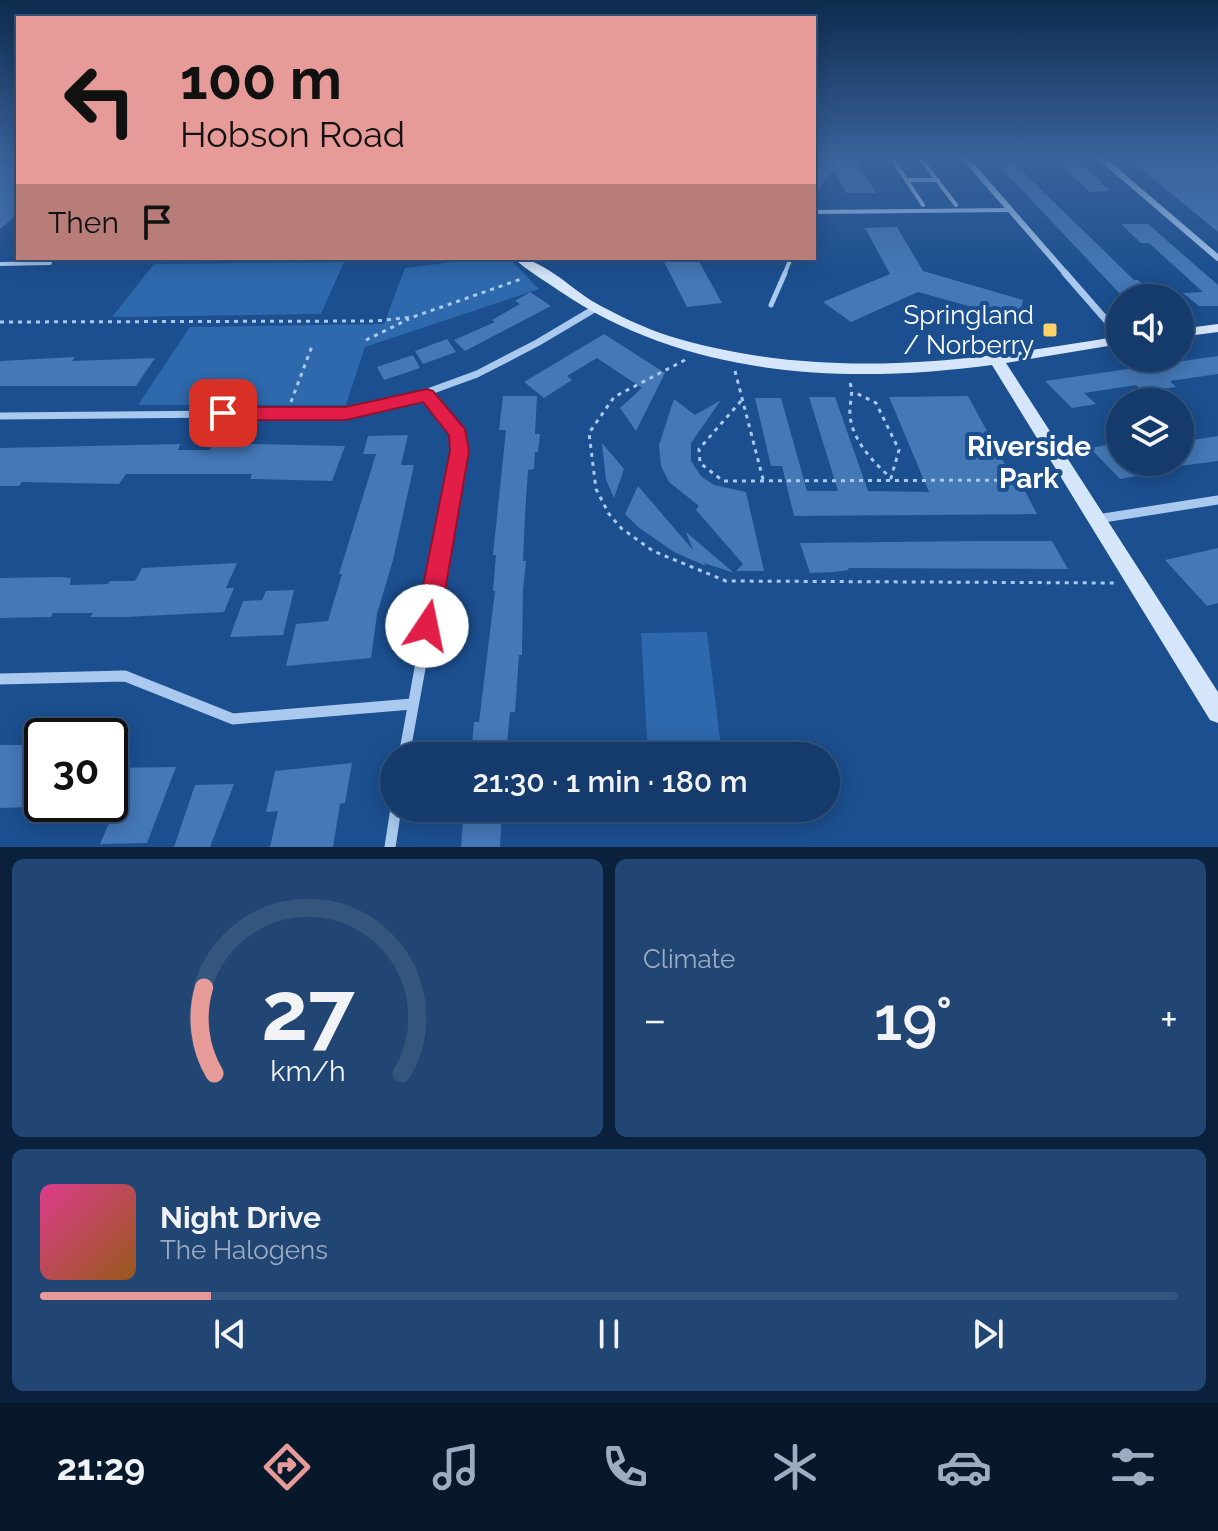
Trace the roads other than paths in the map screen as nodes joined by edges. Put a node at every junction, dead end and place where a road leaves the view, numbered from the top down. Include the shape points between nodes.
1 (918, 198) edge
2 (951, 198) edge
3 (998, 198) edge
4 (1147, 198) edge
5 (923, 205) dead end
6 (956, 205) dead end
7 (1008, 210) junction
8 (816, 212) edge
9 (1218, 258) edge
10 (523, 260) edge
11 (790, 260) edge
12 (50, 263) dead end
13 (0, 264) edge
14 (771, 305) dead end
15 (596, 308) junction
16 (1106, 322) edge
17 (1218, 328) edge
18 (1194, 331) edge
19 (1106, 341) edge
20 (998, 362) junction
21 (427, 395) junction
22 (0, 416) edge
23 (1218, 500) edge
24 (1097, 519) junction
25 (0, 679) edge
26 (412, 704) junction
27 (1218, 712) edge
28 (406, 742) edge
29 (394, 822) edge
30 (390, 847) edge

1 - 5 lane
2 - 6 lane
3 - 7 street
4 - 9 street
7 - 8 lane
7 - 16 street
10 - 15 street
11 - 14 lane
12 - 13 lane
15 - 20 street via 698,350 758,363 848,371
15 - 21 street via 494,368
17 - 18 street
19 - 20 street
20 - 24 street
21 - 22 street via 346,413
21 - 26 street via 459,434 459,451
23 - 24 street
24 - 27 street
25 - 26 street via 125,676 233,719
26 - 28 street
29 - 30 street

